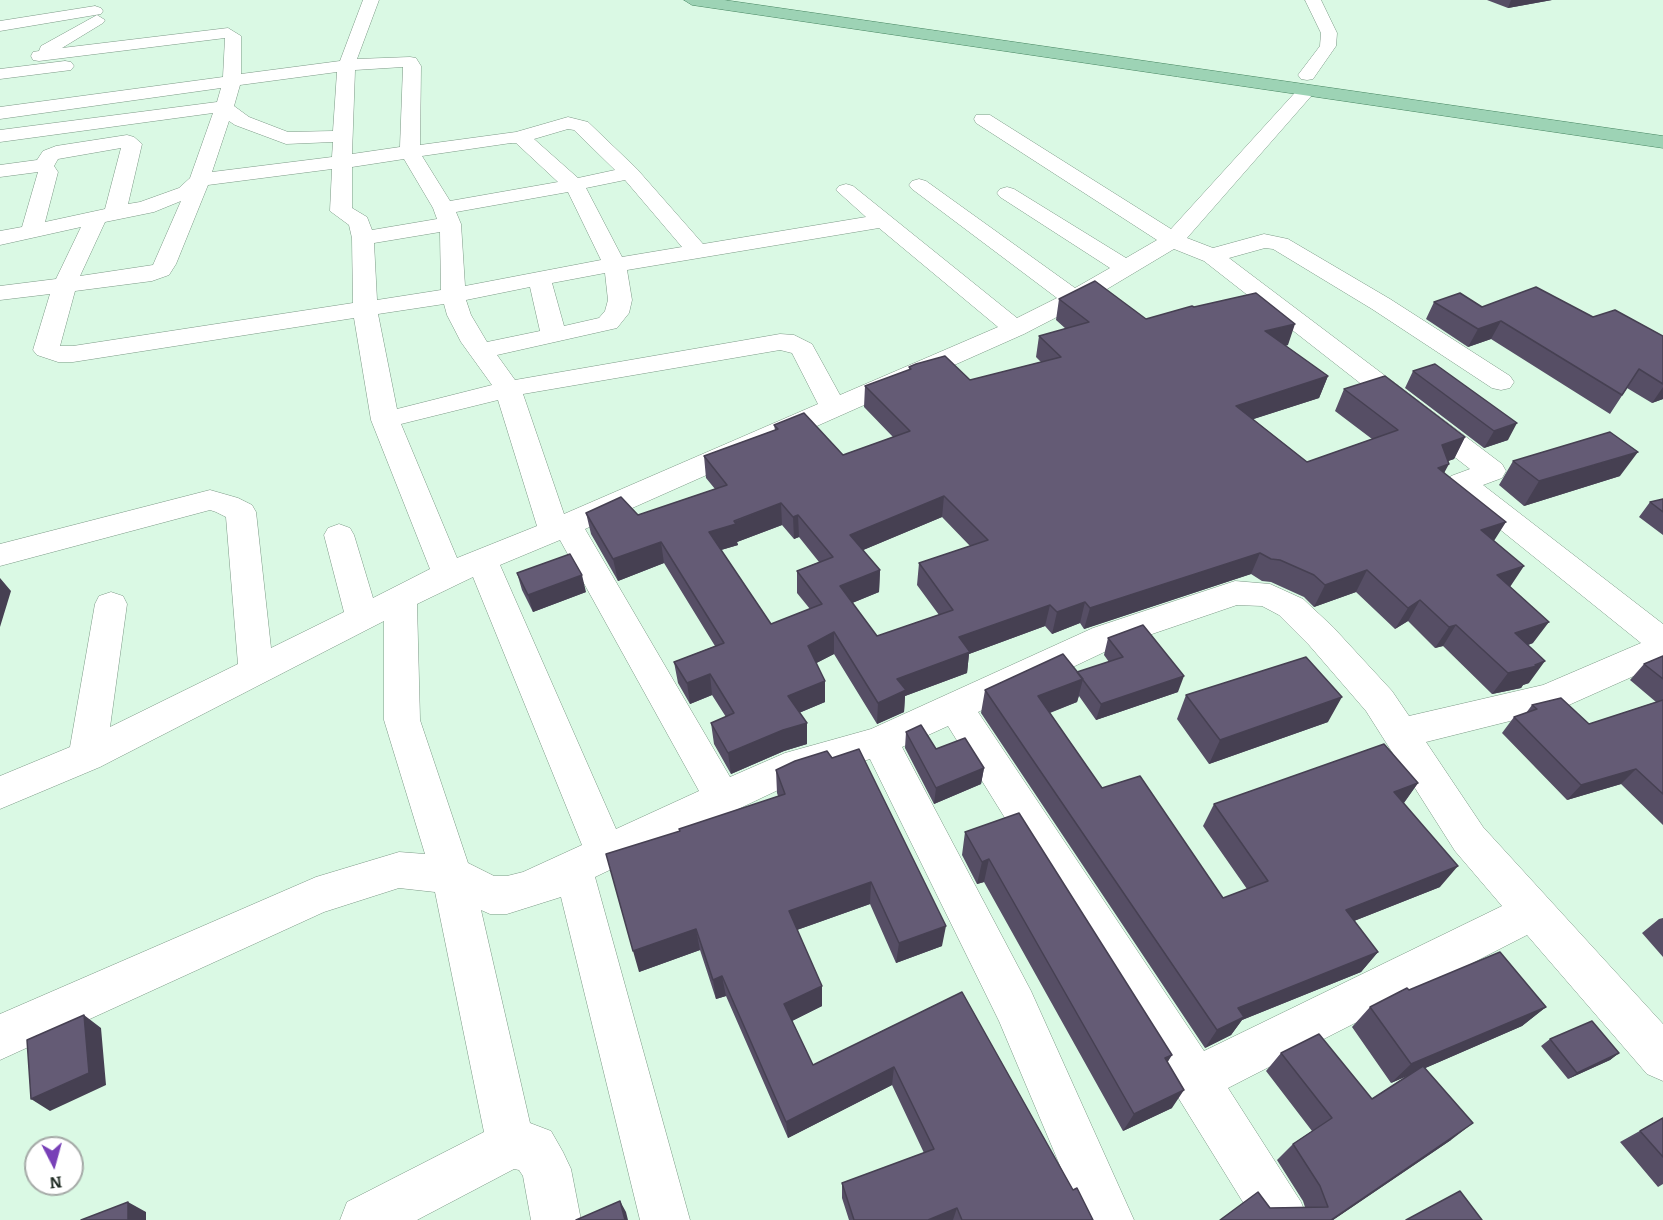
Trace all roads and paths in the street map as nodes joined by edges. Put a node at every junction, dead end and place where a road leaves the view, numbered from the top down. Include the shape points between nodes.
1 (371, 0) edge
2 (692, 0) edge
3 (776, 0) edge
4 (1313, 0) edge
5 (99, 14) edge
6 (0, 26) edge
7 (145, 49) junction
8 (39, 56) junction
9 (348, 65) junction
10 (210, 67) dead end
11 (176, 70) dead end
12 (232, 72) junction
13 (3, 75) edge
14 (68, 82) dead end
15 (1307, 83) junction
16 (0, 90) edge
17 (174, 90) junction
18 (225, 107) junction
19 (0, 113) edge
20 (172, 113) junction
21 (983, 120) dead end
22 (97, 123) junction
23 (1663, 126) edge
24 (217, 130) junction
25 (195, 133) dead end
26 (0, 136) edge
27 (344, 136) junction
28 (518, 137) junction
29 (150, 138) dead end
30 (127, 141) junction
31 (1663, 142) edge
32 (89, 146) junction
33 (410, 153) junction
34 (342, 162) junction
35 (44, 166) junction
36 (0, 171) edge
37 (630, 173) junction
38 (200, 180) junction
39 (574, 185) junction
40 (919, 185) dead end
41 (846, 190) dead end
42 (1007, 193) dead end
43 (105, 216) junction
44 (447, 216) junction
45 (883, 221) junction
46 (32, 231) junction
47 (0, 238) edge
48 (363, 238) junction
49 (1173, 240) junction
50 (698, 252) junction
51 (1212, 256) junction
52 (615, 265) junction
53 (1127, 269) junction
54 (539, 278) junction
55 (65, 284) junction
56 (0, 293) edge
57 (453, 295) junction
58 (1074, 299) junction
59 (365, 309) junction
60 (1015, 329) junction
61 (554, 336) junction
62 (481, 351) junction
63 (1501, 382) dead end
64 (508, 389) junction
65 (833, 408) junction
66 (385, 420) junction
67 (242, 503) dead end
68 (561, 528) junction
69 (339, 535) dead end
70 (0, 555) edge
71 (482, 561) junction
72 (448, 574) junction
73 (400, 598) junction
74 (111, 604) dead end
75 (362, 617) junction
76 (1663, 642) edge
77 (1663, 648) edge
78 (256, 669) junction
79 (955, 706) junction
80 (1400, 733) junction
81 (880, 741) junction
82 (87, 756) junction
83 (0, 793) edge
84 (723, 800) junction
85 (605, 851) junction
86 (452, 875) junction
87 (550, 879) junction
88 (1533, 911) junction
89 (0, 1037) edge
90 (1663, 1058) edge
91 (1194, 1078) junction
92 (511, 1144) junction
93 (365, 1220) edge
94 (556, 1220) edge
95 (665, 1220) edge
96 (1109, 1220) edge
97 (1283, 1220) edge

1 - 9 street
2 - 15 main road
3 - 15 main road
4 - 15 street via 1329,33 1328,45
5 - 6 street
5 - 8 street
7 - 8 street
7 - 12 street via 190,37 228,33 233,36
7 - 13 street
8 - 13 street
9 - 12 street
9 - 27 street via 344,77
9 - 33 street via 410,62
10 - 12 street
11 - 17 street
12 - 17 street
12 - 18 street
14 - 16 street
15 - 23 main road
15 - 31 main road
15 - 49 street
17 - 19 street
17 - 20 street
18 - 20 street
18 - 24 street
18 - 27 street via 242,121 286,138
20 - 22 street
21 - 49 street
22 - 26 street
22 - 32 street
24 - 25 street
24 - 38 street
27 - 34 street
28 - 33 street
28 - 37 street via 575,123
28 - 39 street
29 - 30 street
30 - 32 street
30 - 43 street via 132,144
32 - 35 street via 56,152
33 - 34 street
33 - 44 street
34 - 38 street
34 - 48 street via 341,211 358,222
35 - 36 street
35 - 46 street via 48,171
37 - 39 street
37 - 50 street
38 - 43 street via 169,200
38 - 55 street via 161,270
39 - 44 street
39 - 52 street
40 - 58 street
41 - 45 street
42 - 53 street
43 - 46 street
43 - 55 street
44 - 48 street
44 - 57 street
45 - 50 street
45 - 60 street
46 - 47 street
48 - 59 street
49 - 51 street
49 - 53 street
50 - 52 street
51 - 63 street via 1264,241 1280,244
51 - 76 street via 1492,471 1461,483
52 - 54 street
52 - 61 street via 618,313 608,323
53 - 58 street
54 - 57 street
54 - 61 street
55 - 56 street
55 - 59 street via 46,350 58,354
57 - 59 street
57 - 62 street via 459,315
58 - 60 street
59 - 66 street
60 - 65 street
61 - 62 street
62 - 64 street
64 - 65 street via 780,342 803,350
64 - 66 street
64 - 68 street
65 - 68 street
66 - 72 street
67 - 78 street
68 - 71 street
68 - 84 street
69 - 75 street
70 - 78 street via 210,500 227,505 241,512
71 - 72 street
71 - 85 street
72 - 73 street
73 - 75 street
73 - 86 street via 402,720
74 - 82 street
75 - 78 street
77 - 80 street via 1549,698
78 - 82 street
79 - 80 street via 1105,637 1235,593 1253,593 1270,596 1291,607 1379,701
79 - 81 street
79 - 91 street
80 - 88 street via 1469,839
81 - 84 street via 785,769
81 - 96 street via 1015,1006
82 - 83 street
84 - 85 street
85 - 87 street
86 - 87 street via 490,895 507,895
86 - 89 street via 399,870 316,896
86 - 92 street
87 - 95 street via 565,878 578,884
88 - 90 street
88 - 91 street
91 - 97 street
92 - 93 street
92 - 94 street via 534,1148 546,1169

